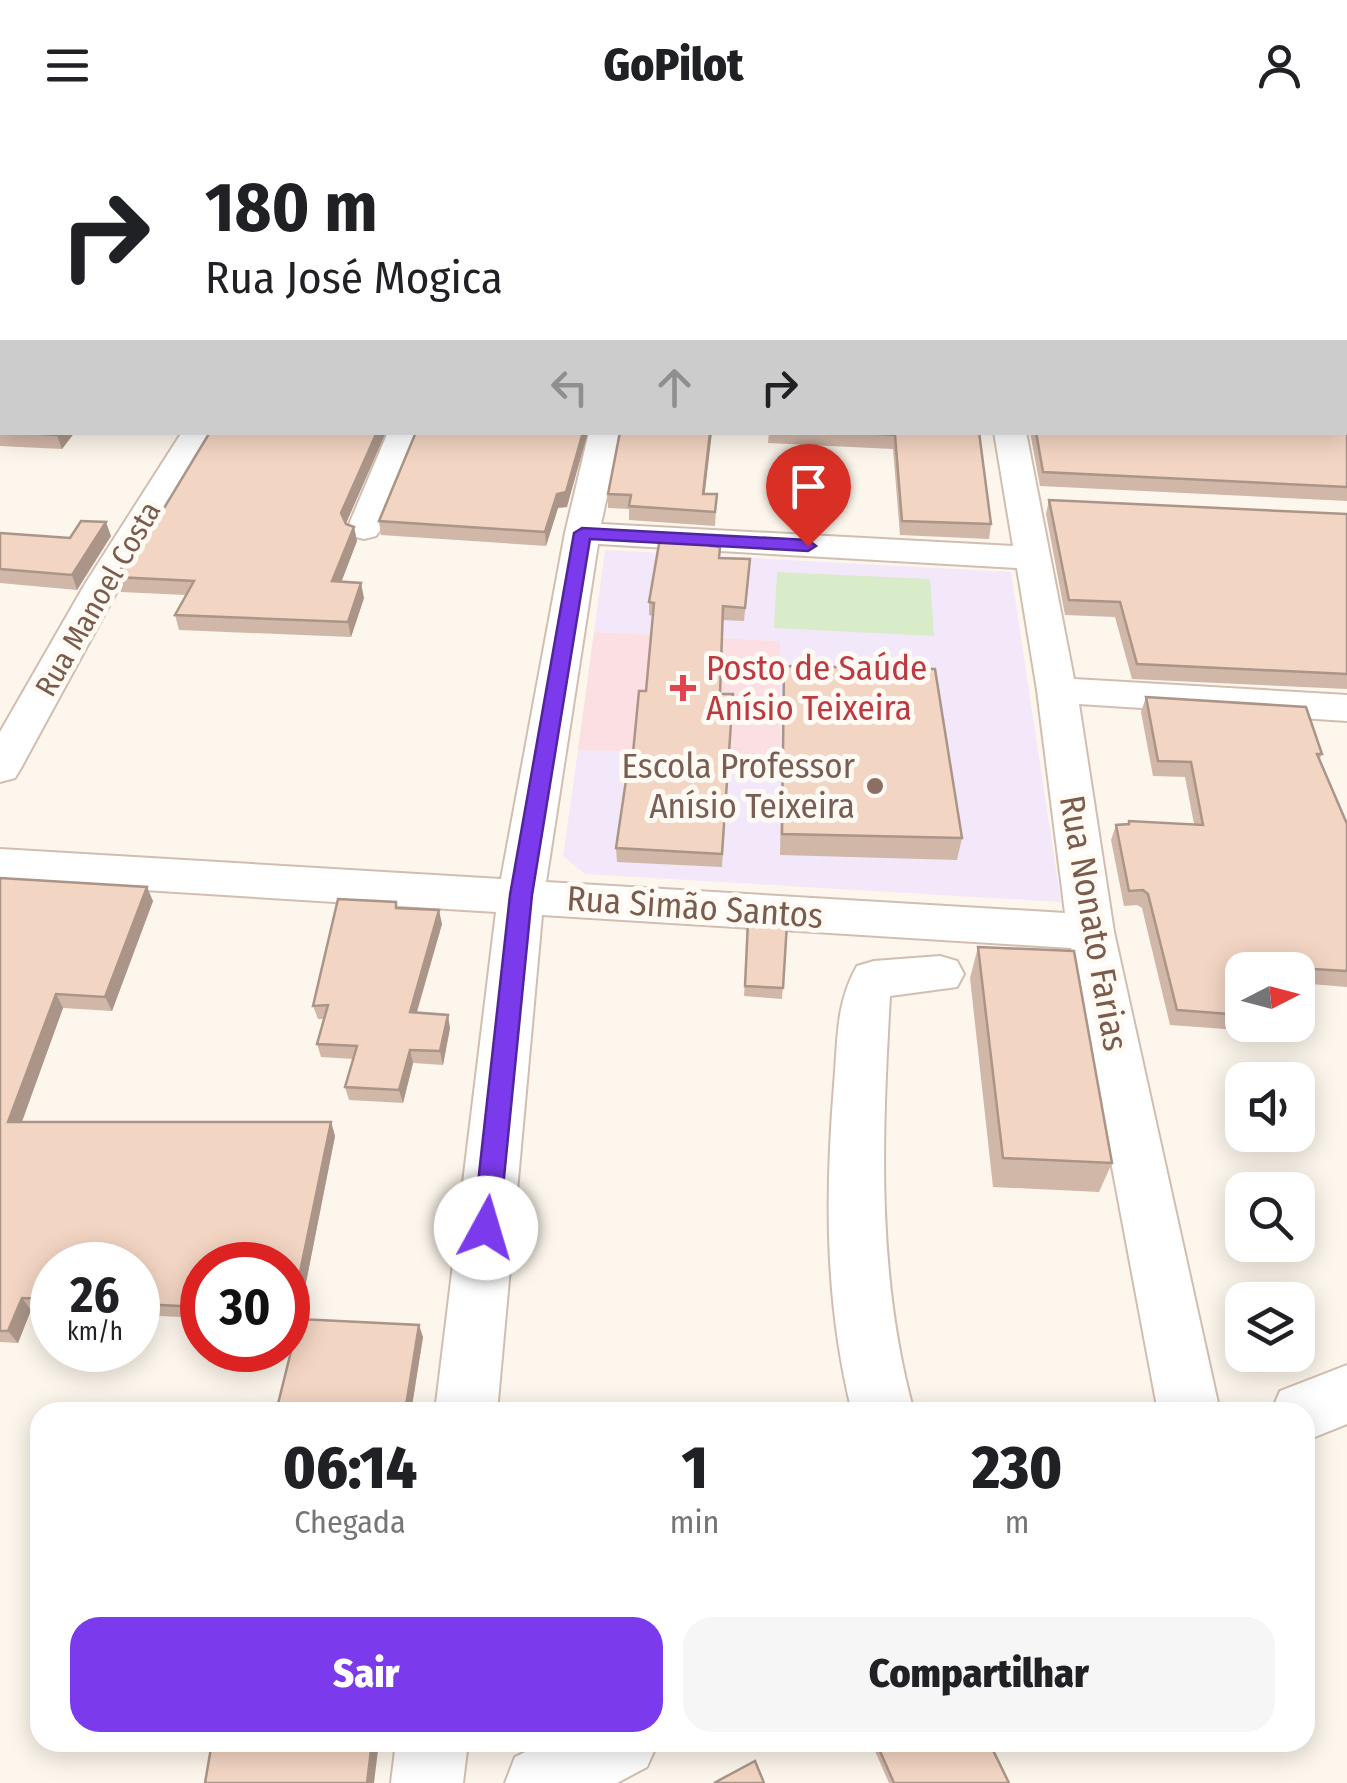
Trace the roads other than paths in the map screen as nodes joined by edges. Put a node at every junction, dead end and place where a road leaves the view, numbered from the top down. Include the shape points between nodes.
1 (196, 435) edge
2 (403, 435) edge
3 (604, 435) edge
4 (1011, 435) edge
5 (364, 529) dead end
6 (582, 533) junction
7 (1033, 558) junction
8 (1057, 690) junction
9 (1347, 708) edge
10 (0, 768) edge
11 (0, 865) edge
12 (521, 895) junction
13 (1091, 932) junction
14 (940, 974) dead end
15 (1347, 1394) edge
16 (467, 1402) edge
17 (881, 1402) edge
18 (1187, 1402) edge
19 (1315, 1407) edge
20 (431, 1752) edge
21 (602, 1752) edge
22 (427, 1783) edge
23 (541, 1783) edge

1 - 10 street, Rua Manoel Costa
2 - 5 street
3 - 6 street
4 - 7 street, Rua Nonato Farias via 1041,500
6 - 7 street
6 - 12 street
7 - 8 street, Rua Nonato Farias
8 - 9 street
8 - 13 street, Rua Nonato Farias
11 - 12 street, Rua Simão Santos
12 - 13 street, Rua Simão Santos
12 - 16 street
13 - 18 street, Rua Nonato Farias
14 - 17 street via 874,979 866,994 852,1197 859,1314
15 - 19 street
20 - 22 street
21 - 23 street

